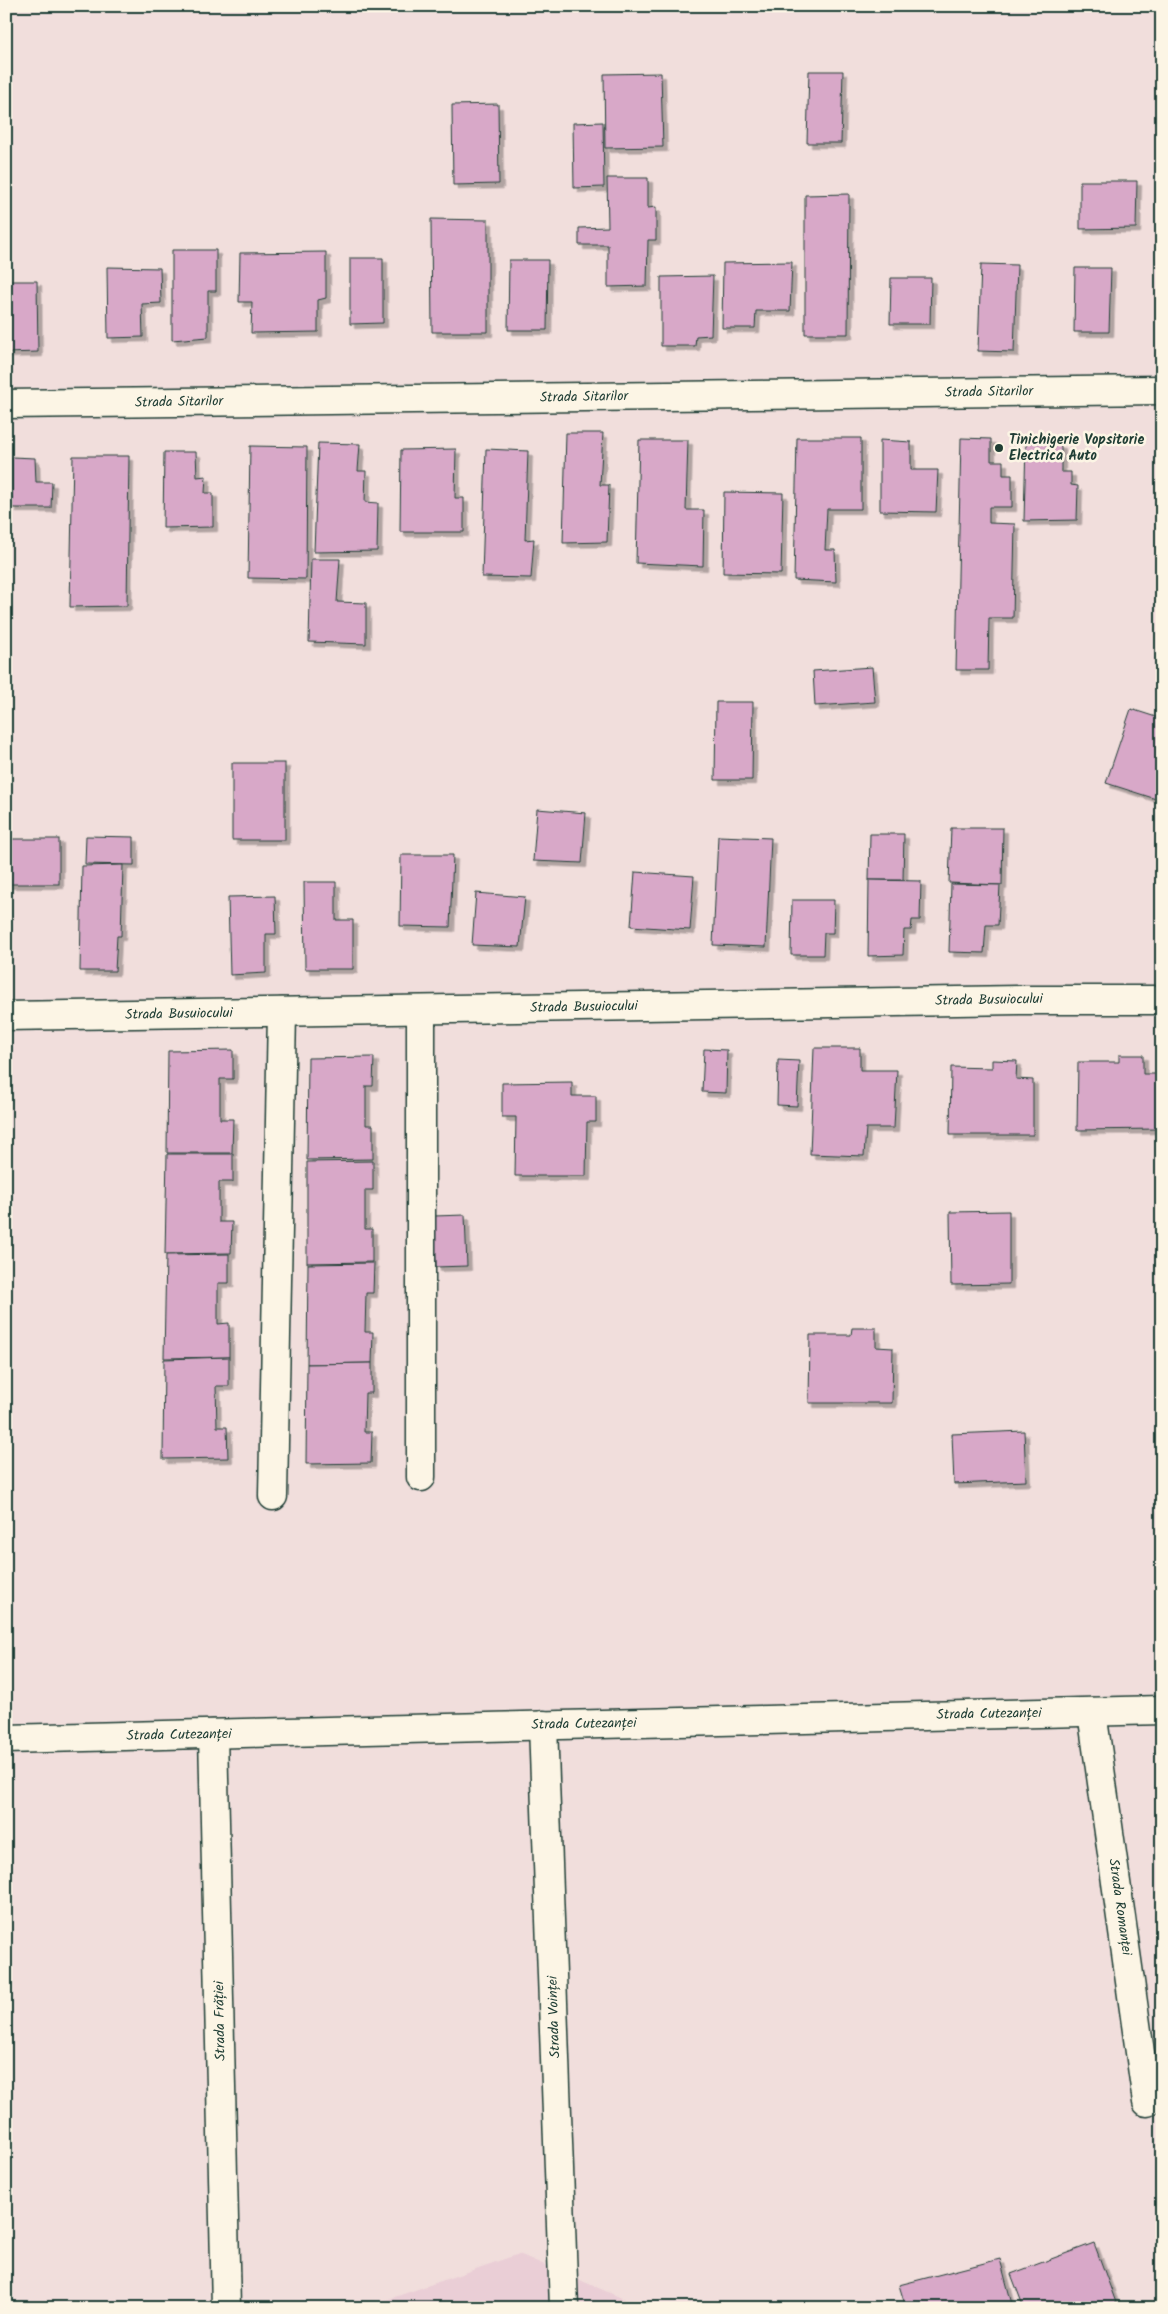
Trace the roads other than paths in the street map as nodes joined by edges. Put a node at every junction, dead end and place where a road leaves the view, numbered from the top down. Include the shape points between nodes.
1 (1162, 390) edge
2 (6, 404) edge
3 (1162, 1000) edge
4 (421, 1010) junction
5 (282, 1012) junction
6 (6, 1016) edge
7 (421, 1477) dead end
8 (273, 1496) dead end
9 (1162, 1710) edge
10 (1092, 1712) junction
11 (543, 1725) junction
12 (213, 1734) junction
13 (6, 1739) edge
14 (1147, 2102) dead end
15 (226, 2308) edge
16 (564, 2308) edge

1 - 2 street, Strada Sitarilor
3 - 4 street, Strada Busuiocului
4 - 5 street, Strada Busuiocului
4 - 7 street
5 - 6 street, Strada Busuiocului
5 - 8 street
9 - 10 street, Strada Cutezanței
10 - 11 street, Strada Cutezanței
10 - 14 street, Strada Romanței
11 - 12 street, Strada Cutezanței
11 - 16 street, Strada Voinței
12 - 13 street, Strada Cutezanței
12 - 15 street, Strada Frăției

